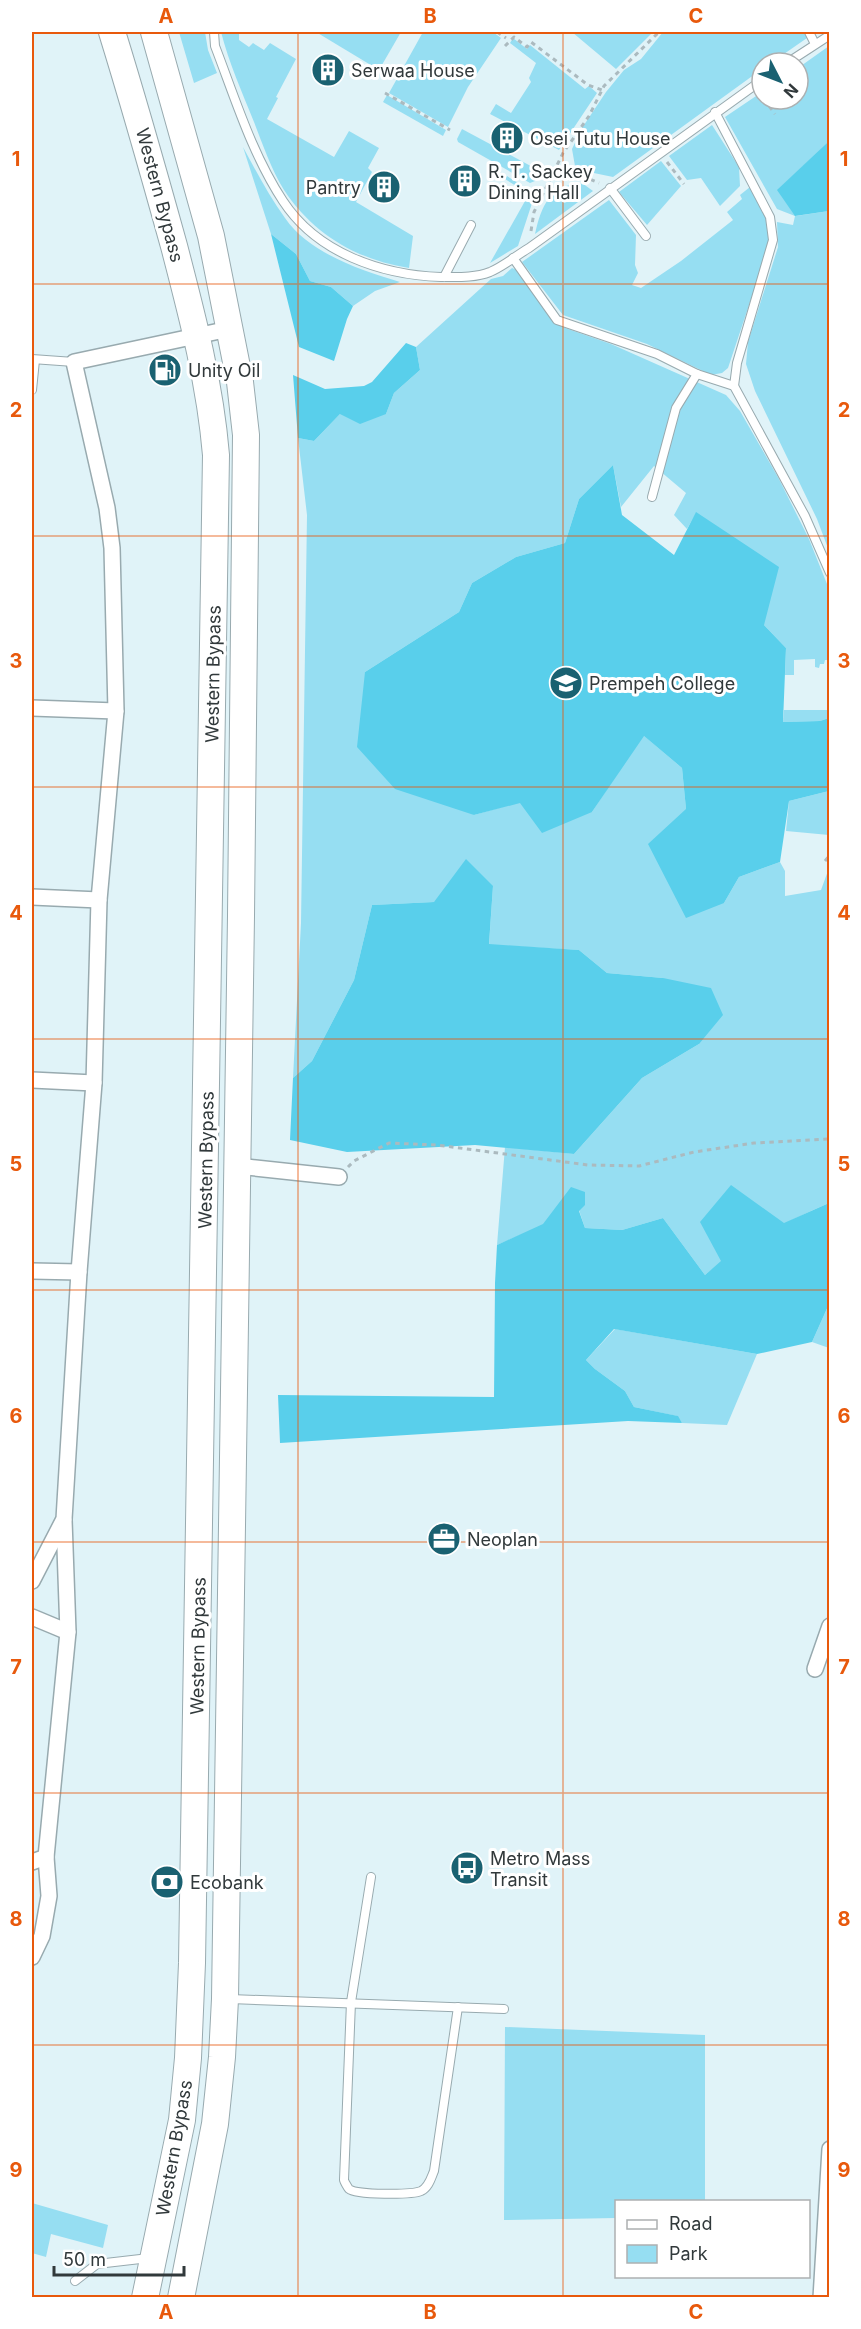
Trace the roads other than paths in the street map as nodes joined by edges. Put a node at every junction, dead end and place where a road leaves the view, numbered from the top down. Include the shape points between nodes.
1 (112, 32) edge
2 (154, 32) edge
3 (214, 32) edge
4 (809, 32) edge
5 (830, 35) edge
6 (815, 44) junction
7 (805, 51) edge
8 (750, 88) edge
9 (715, 112) junction
10 (610, 188) junction
11 (471, 225) dead end
12 (646, 236) dead end
13 (513, 258) junction
14 (444, 277) junction
15 (229, 329) junction
16 (198, 336) junction
17 (33, 359) edge
18 (74, 362) junction
19 (698, 374) junction
20 (734, 386) junction
21 (32, 390) edge
22 (652, 497) dead end
23 (830, 573) edge
24 (32, 708) edge
25 (116, 711) junction
26 (32, 897) edge
27 (99, 900) junction
28 (32, 1080) edge
29 (94, 1083) junction
30 (237, 1166) junction
31 (339, 1177) road end
32 (32, 1270) edge
33 (79, 1272) junction
34 (64, 1519) junction
35 (32, 1581) edge
36 (32, 1617) edge
37 (830, 1626) edge
38 (68, 1632) junction
39 (815, 1669) dead end
40 (46, 1857) junction
41 (32, 1862) edge
42 (371, 1877) dead end
43 (32, 1957) edge
44 (225, 1999) junction
45 (351, 2002) junction
46 (458, 2007) junction
47 (504, 2009) dead end
48 (223, 2032) junction
49 (189, 2036) junction
50 (829, 2154) edge
51 (154, 2258) junction
52 (75, 2281) dead end
53 (145, 2298) edge
54 (181, 2298) edge
55 (821, 2298) edge

1 - 16 highway, Western Bypass
2 - 15 highway, Western Bypass via 211,236
3 - 14 lane via 215,46 251,141 283,201 301,222 351,258 380,269
4 - 6 lane
5 - 6 lane
6 - 7 lane
8 - 9 lane
9 - 10 lane
9 - 20 lane via 770,217 773,240 737,363
10 - 12 lane
10 - 13 lane
11 - 14 lane
13 - 14 lane via 490,272
13 - 19 lane via 557,320 657,354
15 - 16 street
15 - 30 highway, Western Bypass via 246,435
16 - 18 street
16 - 49 highway, Western Bypass via 216,455
17 - 18 lane
17 - 21 lane
18 - 25 street via 107,508 112,548
19 - 20 lane
19 - 22 lane via 676,408
20 - 23 lane via 805,516
24 - 25 street
25 - 27 street
26 - 27 street
27 - 29 street
28 - 29 street
29 - 33 street
30 - 31 street
30 - 44 highway, Western Bypass
32 - 33 street
33 - 34 street
34 - 35 street
34 - 38 street
36 - 38 street
37 - 39 street
38 - 40 street
40 - 41 street
40 - 43 street via 49,1896 42,1936
42 - 45 lane
44 - 45 lane
44 - 48 highway, Western Bypass
45 - 46 lane
45 - 46 lane via 344,2180 348,2189 358,2193 413,2193 423,2190 430,2181
46 - 47 lane
48 - 49 highway
48 - 54 highway, Western Bypass via 215,2124
49 - 51 highway, Western Bypass via 182,2120
50 - 55 street
51 - 52 lane via 97,2264
51 - 53 highway, Western Bypass

